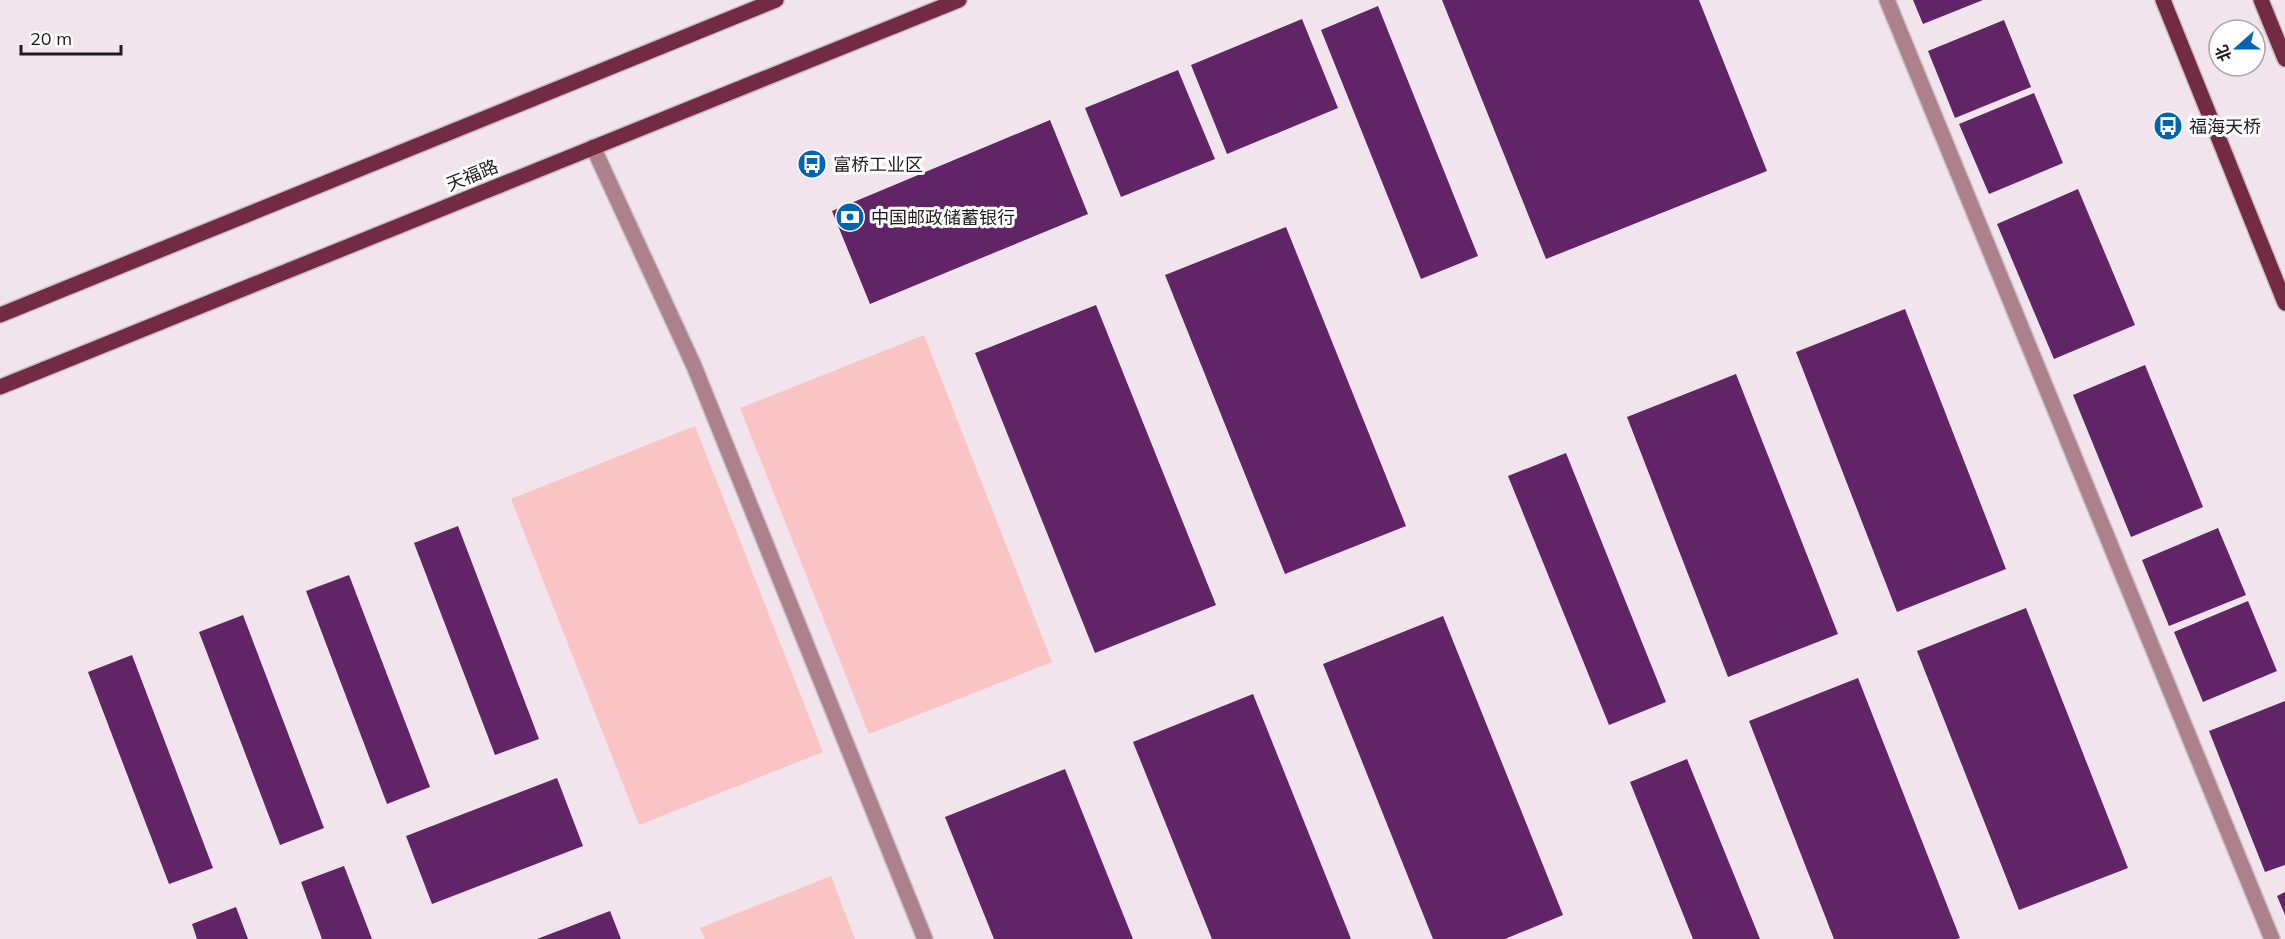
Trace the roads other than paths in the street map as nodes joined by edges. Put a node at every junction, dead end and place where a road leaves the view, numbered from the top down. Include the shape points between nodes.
1 (776, 0) edge
2 (959, 0) edge
3 (1887, 0) edge
4 (2163, 0) edge
5 (2261, 0) edge
6 (2285, 59) edge
7 (593, 147) junction
8 (2285, 303) edge
9 (0, 315) edge
10 (4, 386) edge
11 (925, 939) edge
12 (2272, 939) edge

1 - 9 main road
2 - 7 main road, 天福路
3 - 12 lane
4 - 8 main road
5 - 6 main road
7 - 10 main road, 天福路
7 - 11 lane via 694,366

